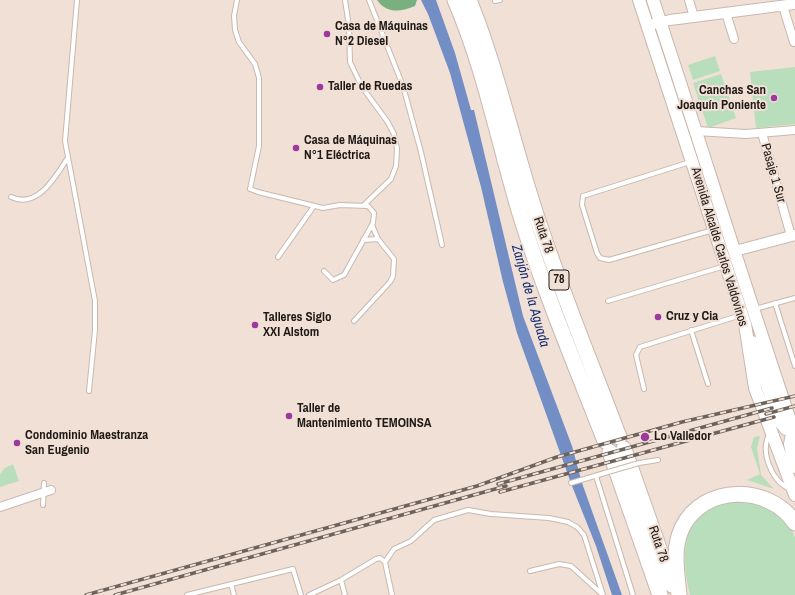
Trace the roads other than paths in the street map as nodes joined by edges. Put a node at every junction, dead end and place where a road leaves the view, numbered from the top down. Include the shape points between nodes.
1 (77, 0) edge
2 (237, 0) edge
3 (345, 0) edge
4 (369, 0) edge
5 (455, 0) edge
6 (469, 0) edge
7 (500, 0) edge
8 (639, 0) edge
9 (653, 0) edge
10 (689, 0) edge
11 (495, 2) dead end
12 (795, 4) edge
13 (783, 6) junction
14 (726, 13) junction
15 (694, 17) junction
16 (660, 22) junction
17 (647, 26) junction
18 (734, 39) dead end
19 (794, 42) edge
20 (500, 122) junction
21 (795, 130) edge
22 (696, 131) junction
23 (762, 133) junction
24 (68, 159) junction
25 (692, 162) junction
26 (10, 197) dead end
27 (364, 205) junction
28 (314, 206) junction
29 (372, 225) junction
30 (715, 233) junction
31 (793, 235) edge
32 (378, 238) junction
33 (364, 240) junction
34 (442, 245) dead end
35 (735, 251) junction
36 (278, 257) dead end
37 (725, 266) junction
38 (324, 270) dead end
39 (795, 298) edge
40 (608, 301) dead end
41 (775, 303) junction
42 (754, 309) junction
43 (743, 319) junction
44 (354, 321) dead end
45 (691, 330) junction
46 (795, 366) edge
47 (708, 384) dead end
48 (644, 389) dead end
49 (89, 391) dead end
50 (794, 431) edge
51 (614, 445) junction
52 (658, 460) dead end
53 (795, 467) edge
54 (596, 476) junction
55 (44, 483) dead end
56 (571, 483) dead end
57 (47, 491) junction
58 (794, 493) edge
59 (43, 505) dead end
60 (0, 507) edge
61 (795, 523) edge
62 (385, 562) junction
63 (530, 570) dead end
64 (342, 580) junction
65 (231, 584) junction
66 (187, 595) edge
67 (234, 595) edge
68 (301, 595) edge
69 (309, 595) edge
70 (346, 595) edge
71 (392, 595) edge
72 (603, 595) edge
73 (633, 595) edge
74 (660, 595) edge
75 (676, 595) edge
76 (679, 595) edge

1 - 24 lane via 66,125
2 - 28 lane via 235,30 239,42 255,64 259,78 259,146 250,189
3 - 27 lane via 350,62 362,87 388,122 397,149 396,166 391,178
4 - 34 lane via 403,86
5 - 20 highway, 78
6 - 20 highway, 78 via 487,49
7 - 11 lane
8 - 17 main road, Avenida Alcalde Carlos Valdovinos
9 - 16 main road, Avenida Alcalde Carlos Valdovinos
10 - 15 street
12 - 13 street
13 - 14 street
13 - 19 street
14 - 15 street
14 - 18 street
15 - 16 street
16 - 17 street
16 - 22 main road, Avenida Alcalde Carlos Valdovinos
17 - 25 main road, Avenida Alcalde Carlos Valdovinos
20 - 51 highway, Ruta 78 / 78 via 522,218 540,270
21 - 23 street
22 - 23 street
22 - 35 main road, Avenida Alcalde Carlos Valdovinos
23 - 31 street, Pasaje 1 Sur
24 - 26 lane via 52,184 44,191 25,200
24 - 49 lane via 95,301 95,343
25 - 30 main road, Avenida Alcalde Carlos Valdovinos
25 - 30 lane via 583,196 582,205 597,253 600,258 609,260
27 - 28 lane via 323,208
27 - 29 lane via 374,213
28 - 36 lane
29 - 32 lane
29 - 33 lane
30 - 35 main road via 726,247
30 - 37 main road, Avenida Alcalde Carlos Valdovinos
31 - 35 street
32 - 33 lane
32 - 44 lane via 394,259 393,276
33 - 38 lane via 342,277 333,280
35 - 42 main road, Avenida Alcalde Carlos Valdovinos
37 - 40 lane
37 - 43 main road, Avenida Alcalde Carlos Valdovinos
39 - 41 lane
41 - 42 lane
41 - 46 lane
42 - 50 main road, Avenida Alcalde Carlos Valdovinos
43 - 45 lane
43 - 50 main road via 780,422 786,429
43 - 58 main road, Avenida Alcalde Carlos Valdovinos via 754,382 770,433
45 - 47 lane
45 - 48 lane via 640,347 636,355
50 - 53 main road via 790,444
51 - 74 highway, Ruta 78 / 78
51 - 75 highway, Ruta 78 / 78
52 - 54 lane, bridge
54 - 56 lane
54 - 73 lane
55 - 57 lane
57 - 59 lane
57 - 60 street
61 - 76 highway via 777,506 752,495 728,495 706,504 690,516 678,539 676,557
62 - 64 lane via 380,558 376,559
62 - 71 lane
62 - 72 lane via 394,549 411,541 434,520 453,513 468,510 549,518 568,522 578,527 584,535
63 - 72 lane via 559,564 571,566
64 - 69 lane
64 - 70 lane
65 - 66 lane
65 - 67 lane
65 - 68 lane via 293,568

